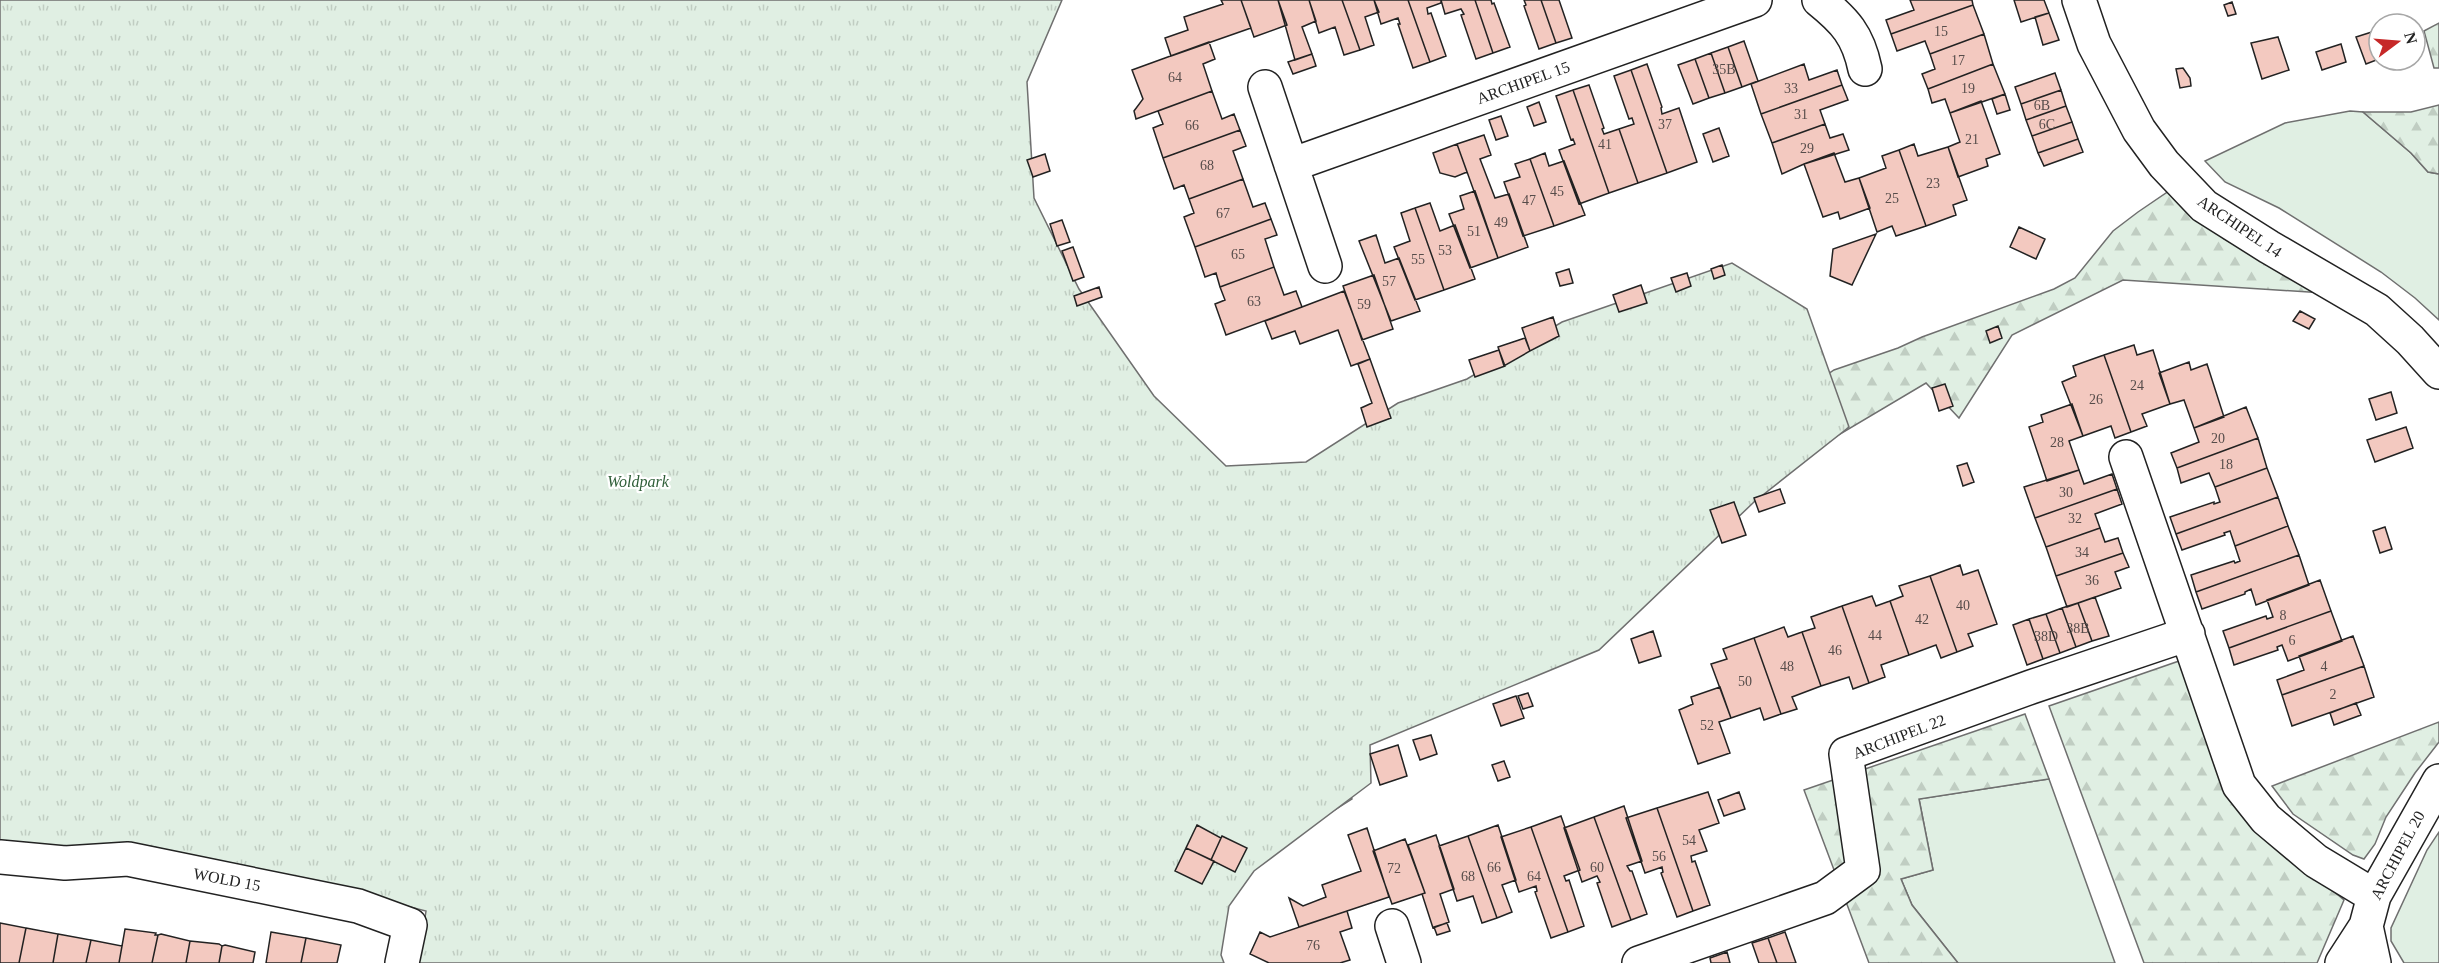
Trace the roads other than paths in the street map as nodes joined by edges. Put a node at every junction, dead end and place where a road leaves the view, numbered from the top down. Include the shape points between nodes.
1 (1755, 0) edge
2 (1819, 0) edge
3 (2079, 0) edge
4 (1865, 69) dead end
5 (1265, 87) dead end
6 (1291, 165) junction
7 (1325, 266) dead end
8 (2439, 372) edge
9 (2126, 457) dead end
10 (2188, 634) junction
11 (2439, 781) edge
12 (0, 856) edge
13 (2370, 911) junction
14 (1392, 926) dead end
15 (402, 963) edge
16 (1404, 963) edge
17 (1639, 963) edge
18 (2342, 963) edge
19 (2374, 963) edge

1 - 6 street, ARCHIPEL 15
2 - 4 street via 1843,20 1861,48
3 - 8 street, ARCHIPEL 14 via 2094,44 2139,130 2164,164 2204,206 2377,310
5 - 6 street
6 - 7 street
9 - 10 street
10 - 13 street via 2239,785 2266,819
10 - 17 street, ARCHIPEL 22 via 1846,754 1863,870 1825,898
11 - 13 street, ARCHIPEL 20
12 - 15 street, WOLD 15 via 65,863 128,859 358,906 410,924
13 - 18 street, ARCHIPEL 20
13 - 19 street
14 - 16 street

